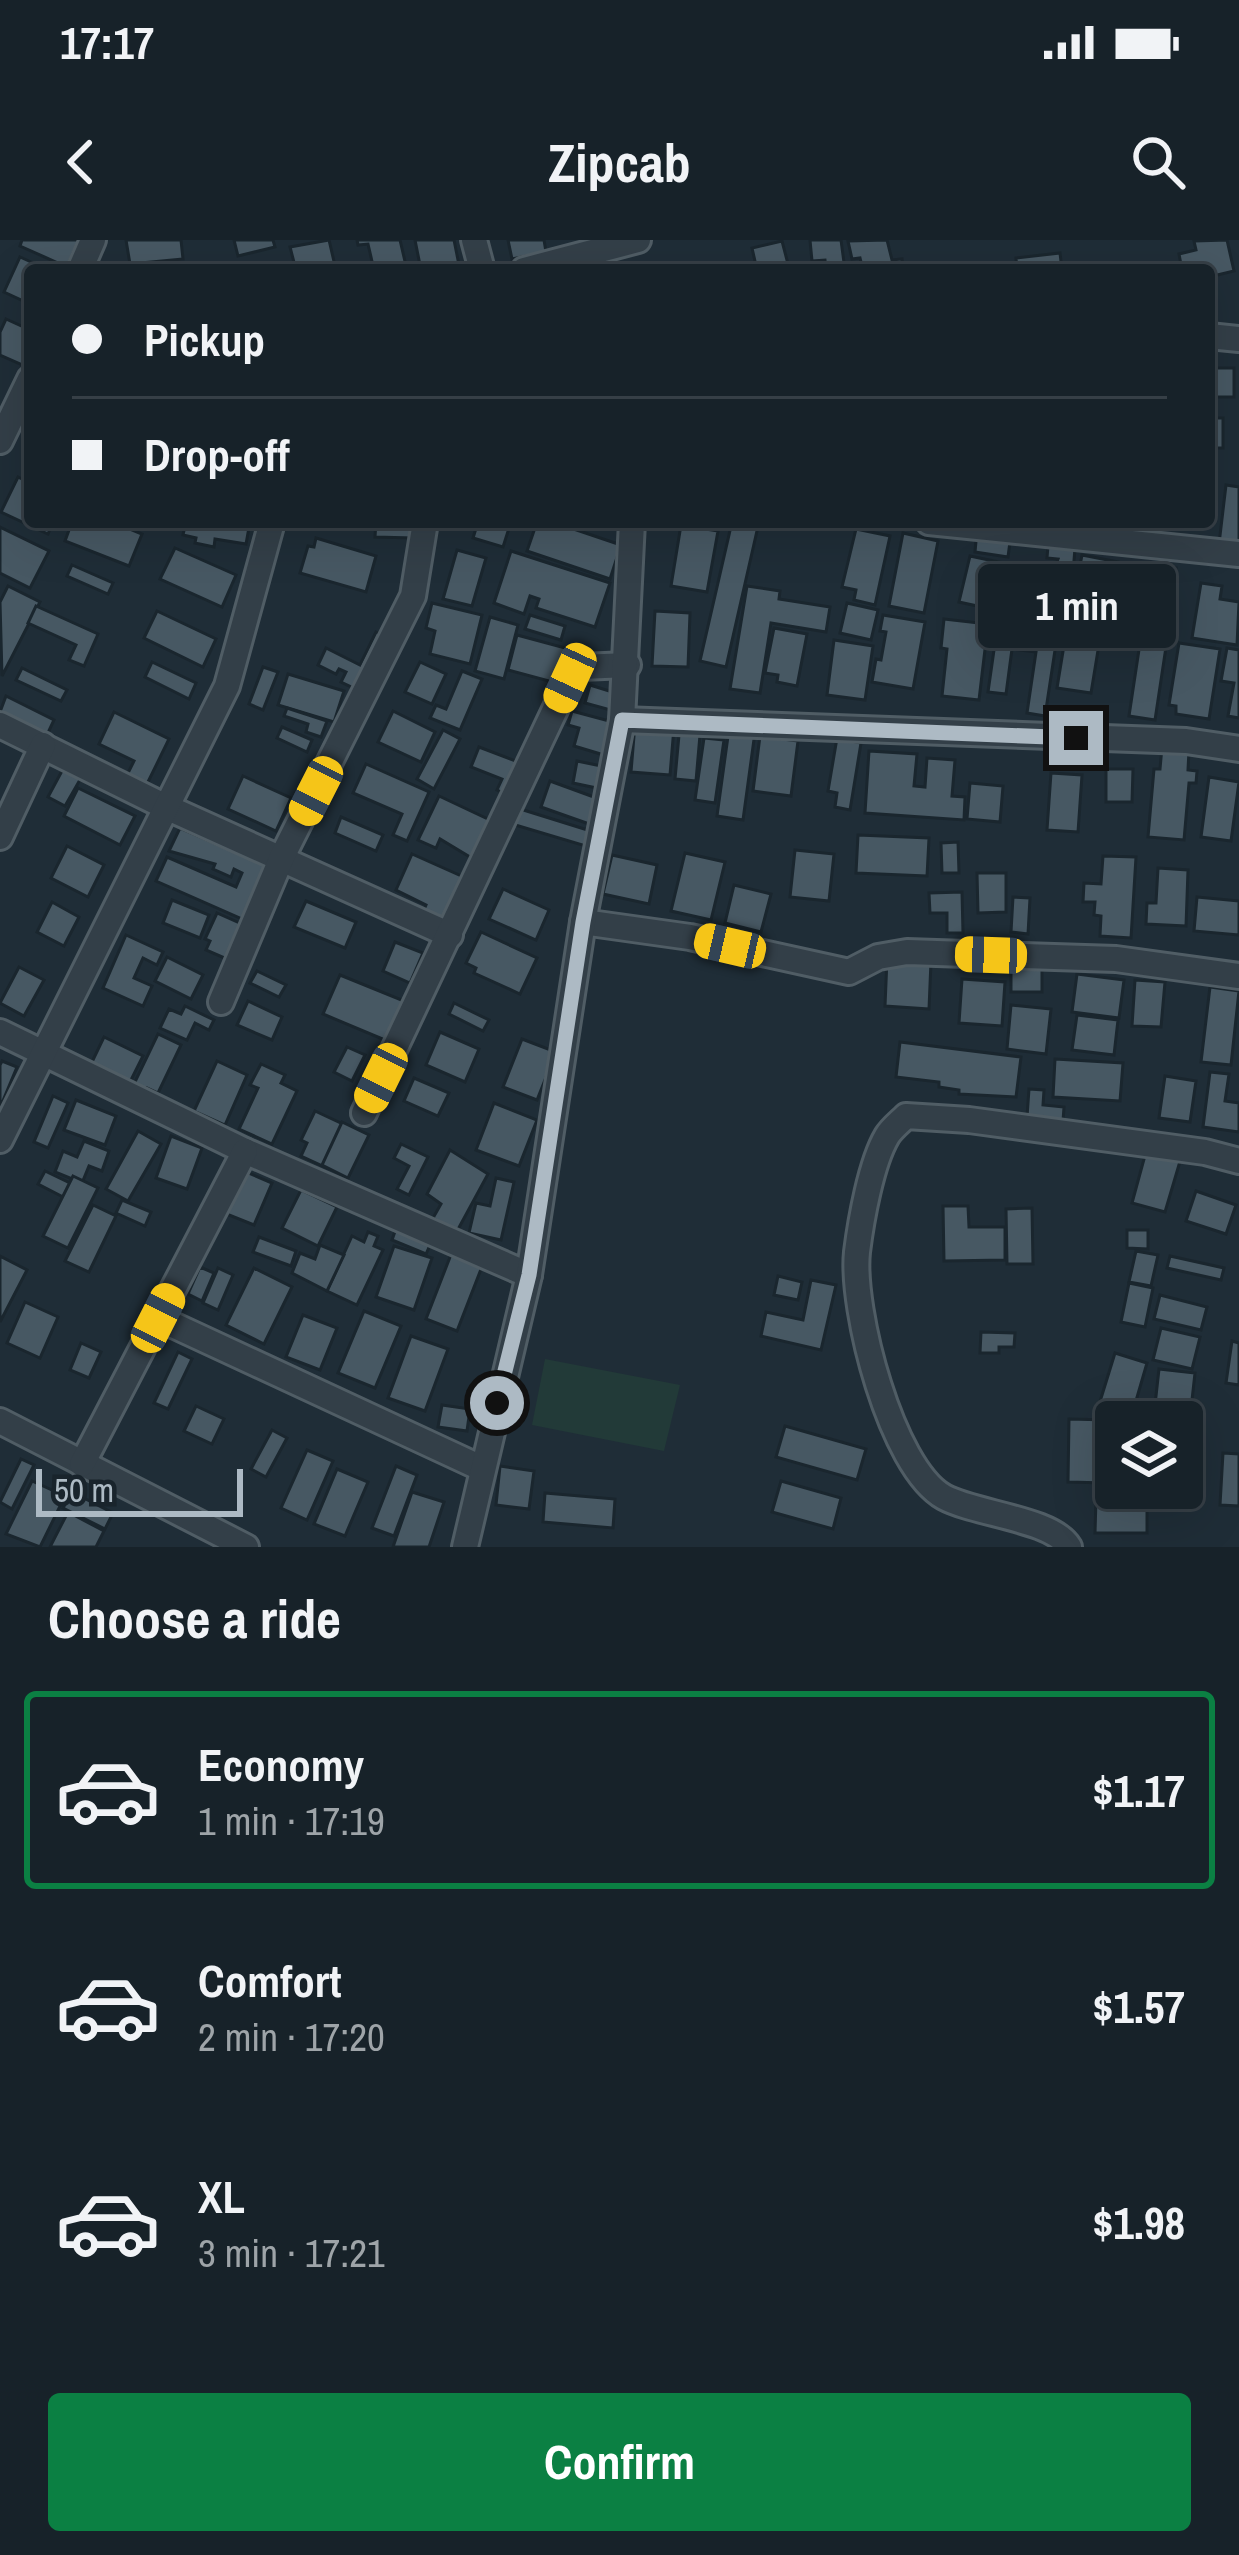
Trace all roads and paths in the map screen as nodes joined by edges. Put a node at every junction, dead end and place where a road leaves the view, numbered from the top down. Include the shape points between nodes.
1 (638, 240) edge
2 (547, 264) edge
3 (24, 391) edge
4 (0, 441) edge
5 (270, 528) edge
6 (424, 528) edge
7 (632, 528) edge
8 (987, 528) edge
9 (1239, 554) edge
10 (628, 665) junction
11 (622, 720) junction
12 (0, 725) edge
13 (43, 746) junction
14 (1239, 749) edge
15 (164, 806) junction
16 (0, 837) edge
17 (283, 857) junction
18 (583, 922) junction
19 (450, 934) junction
20 (1239, 976) edge
21 (221, 1002) dead end
22 (0, 1032) edge
23 (42, 1049) junction
24 (364, 1113) dead end
25 (0, 1140) edge
26 (244, 1151) junction
27 (1239, 1161) edge
28 (529, 1275) junction
29 (158, 1318) junction
30 (0, 1421) edge
31 (82, 1464) junction
32 (481, 1468) junction
33 (246, 1547) edge
34 (465, 1547) edge
35 (1069, 1547) edge

1 - 2 street
3 - 4 street
5 - 15 street via 227,686
6 - 17 street via 412,596
7 - 10 street
8 - 9 street
10 - 11 street
10 - 19 street via 581,667 570,678
11 - 14 street
11 - 18 street
12 - 13 street
13 - 15 street
13 - 16 street
15 - 17 street
15 - 23 street
17 - 19 street
17 - 21 street
18 - 20 street via 849,972 907,952 1116,959
18 - 28 street
19 - 24 street
22 - 23 street
23 - 25 street
23 - 26 street
26 - 28 street
26 - 29 street
27 - 35 street via 969,1120 906,1116 887,1135 856,1256 878,1387 902,1445 919,1476 943,1496 1054,1531
28 - 32 street
29 - 31 street
29 - 32 street
30 - 31 street
31 - 33 street
32 - 34 street

